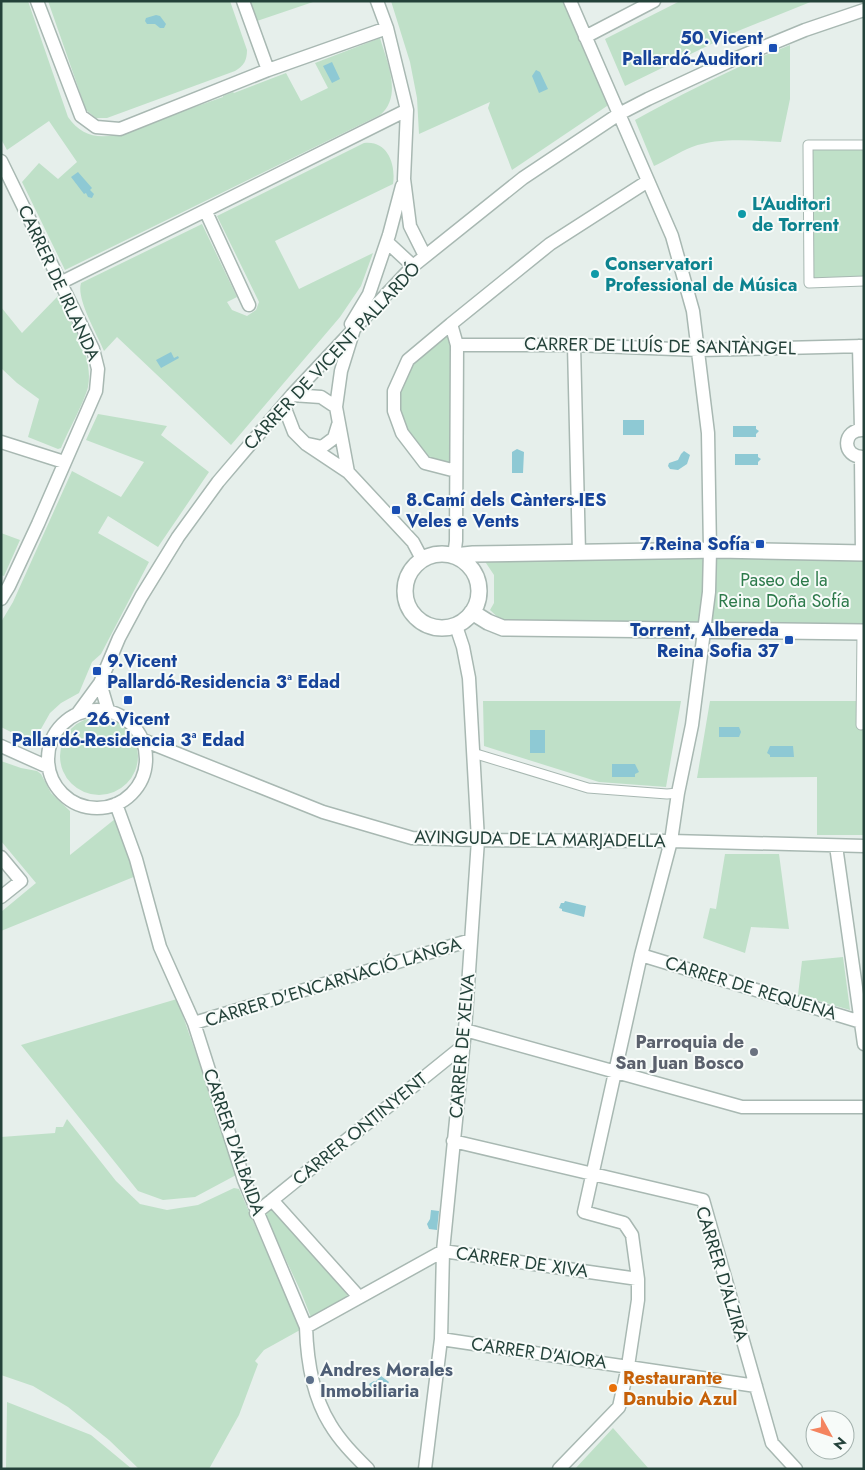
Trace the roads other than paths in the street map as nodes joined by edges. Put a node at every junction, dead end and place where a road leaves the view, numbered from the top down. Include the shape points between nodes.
1 (37, 1) edge
2 (243, 1) edge
3 (377, 1) edge
4 (570, 1) edge
5 (654, 1) edge
6 (864, 10) edge
7 (387, 28) junction
8 (585, 37) junction
9 (268, 70) junction
10 (407, 110) junction
11 (619, 114) junction
12 (864, 145) edge
13 (1, 161) edge
14 (404, 179) junction
15 (648, 181) junction
16 (206, 212) junction
17 (387, 242) junction
18 (425, 256) junction
19 (413, 266) junction
20 (864, 281) edge
21 (62, 282) junction
22 (249, 304) dead end
23 (451, 324) junction
24 (354, 327) junction
25 (342, 340) junction
26 (457, 345) junction
27 (574, 345) junction
28 (861, 346) edge
29 (698, 350) junction
30 (292, 395) junction
31 (284, 406) junction
32 (336, 407) junction
33 (338, 425) junction
34 (862, 429) edge
35 (1, 442) edge
36 (306, 444) junction
37 (863, 458) edge
38 (64, 462) junction
39 (456, 471) junction
40 (348, 472) junction
41 (710, 550) junction
42 (578, 553) junction
43 (863, 553) edge
44 (454, 556) junction
45 (422, 559) junction
46 (1, 599) edge
47 (472, 612) junction
48 (456, 626) junction
49 (704, 630) junction
50 (863, 632) edge
51 (100, 683) junction
52 (108, 710) junction
53 (78, 713) junction
54 (861, 725) dead end
55 (143, 740) junction
56 (1, 746) edge
57 (49, 748) junction
58 (473, 753) junction
59 (21, 756) junction
60 (48, 767) junction
61 (678, 793) junction
62 (116, 804) junction
63 (478, 840) junction
64 (671, 841) junction
65 (836, 846) junction
66 (864, 846) edge
67 (1, 857) edge
68 (1, 897) edge
69 (471, 940) junction
70 (641, 955) junction
71 (861, 1022) junction
72 (194, 1023) junction
73 (465, 1030) junction
74 (864, 1044) edge
75 (463, 1046) junction
76 (615, 1073) junction
77 (864, 1107) edge
78 (453, 1141) junction
79 (593, 1174) junction
80 (272, 1200) junction
81 (256, 1213) junction
82 (443, 1251) junction
83 (638, 1279) junction
84 (359, 1297) junction
85 (306, 1327) junction
86 (440, 1339) junction
87 (628, 1366) junction
88 (756, 1386) junction
89 (368, 1469) edge
90 (425, 1469) edge
91 (558, 1469) edge
92 (796, 1469) edge

1 - 9 street via 80,116 96,127 120,129
2 - 9 street
3 - 7 street
4 - 8 street
5 - 8 street
6 - 11 street, CARRER DE VICENT PALLARDÓ via 732,60
7 - 9 street
7 - 10 street
8 - 11 street
10 - 14 street
10 - 16 street
11 - 15 street
11 - 18 street, CARRER DE VICENT PALLARDÓ via 523,178
12 - 20 street via 808,145 809,283
13 - 21 street, CARRER DE IRLANDA
14 - 17 street
14 - 18 street via 410,226
15 - 23 street via 550,244
15 - 29 street via 672,236 693,311
16 - 21 street
16 - 22 street
17 - 19 street
17 - 25 street via 368,294
18 - 19 street, CARRER DE VICENT PALLARDÓ
19 - 24 street, CARRER DE VICENT PALLARDÓ
21 - 38 street, CARRER DE IRLANDA via 93,349 98,369 96,391
23 - 26 street
23 - 39 street via 408,360 394,391 394,410 402,433 425,463
24 - 25 street, CARRER DE VICENT PALLARDÓ
24 - 32 street via 341,371
25 - 30 street, CARRER DE VICENT PALLARDÓ
26 - 27 street, CARRER DE LLUÍS DE SANTÀNGEL
26 - 39 street
27 - 29 street, CARRER DE LLUÍS DE SANTÀNGEL
27 - 42 street
28 - 29 street, CARRER DE LLUÍS DE SANTÀNGEL
28 - 34 street
29 - 41 street via 708,432
30 - 31 street, CARRER DE VICENT PALLARDÓ
30 - 32 street via 321,398
31 - 36 street via 294,432
31 - 51 street, CARRER DE VICENT PALLARDÓ via 218,482 178,537 128,621
32 - 33 street
33 - 36 street via 334,438 322,447
33 - 40 street
34 - 37 street via 854,431 847,444 854,456
35 - 38 street
36 - 40 street
37 - 43 street
38 - 46 street, CARRER DE IRLANDA
39 - 44 street
40 - 45 street via 413,542
41 - 42 street
41 - 43 street
41 - 49 street
42 - 44 street
44 - 45 street via 441,554
44 - 47 street via 466,562 479,584 479,596
45 - 48 street via 408,576 406,595 409,607 426,625 439,628
47 - 48 street
47 - 49 street via 503,628
48 - 58 street, CARRER DE XELVA via 469,678
49 - 50 street
49 - 61 street via 692,725
50 - 54 street
51 - 52 street
51 - 53 street, CARRER DE VICENT PALLARDÓ
52 - 53 street
52 - 55 street via 132,723
53 - 57 street via 55,733
55 - 62 street via 147,760 144,774 138,787
55 - 63 street, AVINGUDA DE LA MARJADELLA via 322,812 412,838
56 - 59 street
57 - 59 street
57 - 60 street
58 - 61 street via 588,788
58 - 63 street, CARRER DE XELVA
59 - 60 street
60 - 62 street via 53,782 74,803 89,808
61 - 64 street
62 - 72 street, CARRER D'ALBAIDA via 136,859 160,947
63 - 64 street, AVINGUDA DE LA MARJADELLA
63 - 69 street, CARRER DE XELVA
64 - 65 street, AVINGUDA DE LA MARJADELLA
64 - 70 street
65 - 66 street, AVINGUDA DE LA MARJADELLA
65 - 71 street
67 - 68 street via 21,881
69 - 72 street, CARRER D'ENCARNACIÓ LANGA
69 - 73 street, CARRER DE XELVA
70 - 71 street, CARRER DE REQUENA
70 - 76 street
71 - 74 street
72 - 81 street, CARRER D'ALBAIDA
73 - 75 street, CARRER DE XELVA
73 - 76 street
75 - 78 street, CARRER DE XELVA
75 - 80 street, CARRER ONTINYENT
76 - 77 street via 742,1107
76 - 79 street
78 - 79 street, CARRER D'ALZIRA
78 - 82 street, CARRER DE XELVA
79 - 83 street via 584,1212 624,1223 632,1234
79 - 88 street, CARRER D'ALZIRA via 702,1200
80 - 81 street, CARRER ONTINYENT
80 - 84 street
81 - 85 street, CARRER D'ALBAIDA
82 - 83 street, CARRER DE XIVA
82 - 84 street, CARRER DE XIVA
82 - 86 street, CARRER DE XELVA
83 - 87 street
84 - 85 street, CARRER DE XIVA
85 - 89 street, CARRER D'ALBAIDA via 314,1390 330,1424
86 - 87 street, CARRER D'AIORA
86 - 90 street, CARRER DE XELVA
87 - 88 street, CARRER D'AIORA
87 - 91 street via 619,1407
88 - 92 street, CARRER D'ALZIRA via 772,1442

